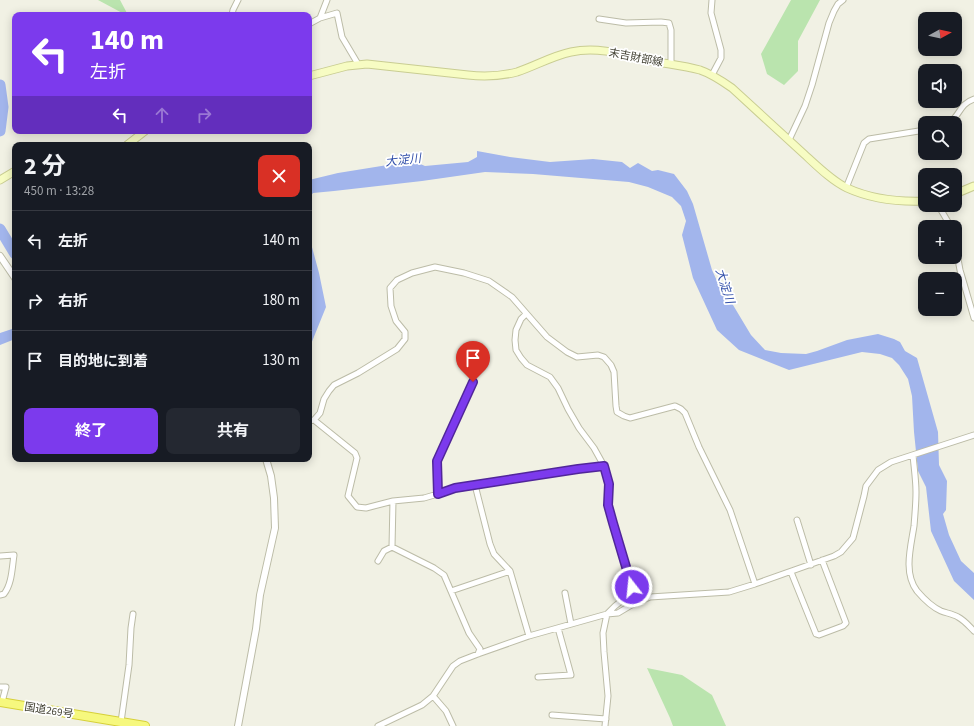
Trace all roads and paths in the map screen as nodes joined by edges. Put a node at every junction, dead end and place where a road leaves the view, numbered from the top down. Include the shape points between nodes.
1 (238, 0) edge
2 (327, 0) edge
3 (712, 0) edge
4 (843, 0) edge
5 (233, 12) edge
6 (320, 18) junction
7 (599, 19) dead end
8 (312, 22) edge
9 (358, 64) junction
10 (671, 64) junction
11 (312, 75) edge
12 (712, 75) junction
13 (974, 99) edge
14 (956, 116) edge
15 (918, 131) edge
16 (142, 134) edge
17 (789, 140) junction
18 (132, 142) edge
19 (12, 173) edge
20 (0, 180) edge
21 (974, 186) edge
22 (846, 188) junction
23 (962, 191) edge
24 (918, 201) edge
25 (0, 256) edge
26 (959, 264) edge
27 (12, 274) edge
28 (526, 314) junction
29 (974, 318) edge
30 (473, 382) dead end
31 (312, 420) edge
32 (974, 435) edge
33 (913, 455) junction
34 (267, 462) edge
35 (604, 466) junction
36 (475, 485) junction
37 (438, 494) junction
38 (393, 501) junction
39 (797, 520) dead end
40 (392, 548) junction
41 (0, 556) edge
42 (822, 560) junction
43 (378, 561) dead end
44 (810, 565) junction
45 (510, 571) junction
46 (791, 572) junction
47 (755, 584) junction
48 (451, 591) junction
49 (565, 593) dead end
50 (0, 595) edge
51 (133, 614) dead end
52 (607, 614) junction
53 (571, 624) junction
54 (558, 628) junction
55 (974, 631) edge
56 (529, 636) junction
57 (478, 654) junction
58 (538, 676) dead end
59 (0, 687) edge
60 (433, 696) junction
61 (1, 702) edge
62 (552, 715) dead end
63 (606, 719) junction
64 (104, 722) edge
65 (121, 722) junction
66 (145, 726) edge
67 (238, 726) edge
68 (378, 726) edge
69 (453, 726) edge
70 (605, 726) edge

1 - 5 street
2 - 6 street
3 - 12 street via 711,13 721,58
4 - 17 street via 838,4 829,23 805,106
6 - 8 street
6 - 9 street via 337,13 342,37
7 - 10 street via 626,23 669,23
9 - 10 main road, 末吉財部線 via 494,76 518,71 562,54 587,50
9 - 11 main road, 末吉財部線
10 - 12 main road, 末吉財部線
12 - 17 main road, 末吉財部線 via 732,88
13 - 14 street via 968,101
15 - 22 street via 869,139 864,143
16 - 18 main road
17 - 22 main road, 末吉財部線 via 822,171
19 - 20 main road
21 - 23 main road
22 - 24 main road, 末吉財部線 via 887,199
25 - 27 street
26 - 29 street
28 - 31 street via 512,297 489,281 464,273 435,267 397,280 390,288 391,306 396,321 404,332 404,339 396,349 334,385 324,399 320,413
28 - 35 street via 516,330 516,350 527,364 550,377
28 - 47 street via 547,337 567,352 577,356 604,357 614,372 617,412 630,418 675,406 685,413 730,510
30 - 37 street via 437,461
31 - 38 street via 355,453 357,458 348,496 357,507 366,508
32 - 33 street
33 - 42 street via 891,462 878,470 866,486 853,538 841,552
33 - 55 street via 916,490 909,562 912,582 917,591 938,610 957,616
34 - 67 street via 274,498 275,528 260,595
35 - 36 street
35 - 52 street via 609,484 608,505 632,587 630,594
36 - 37 street
36 - 45 street via 494,554
37 - 38 street
38 - 40 street
39 - 44 street
40 - 43 street via 384,551
40 - 48 street via 440,571
41 - 50 street via 14,555 10,582 4,594
42 - 44 street
42 - 46 street via 846,623 843,626 816,634
44 - 46 street
45 - 48 street
45 - 56 street
46 - 47 street
47 - 52 street via 729,592 650,597 618,613
48 - 57 street via 469,633 480,649
49 - 53 street
51 - 65 street
52 - 53 street
52 - 63 street via 603,633 608,696
53 - 54 street
54 - 56 street
54 - 58 street via 571,674
56 - 57 street
57 - 60 street via 453,666
59 - 61 street via 6,688
60 - 68 street via 422,705
60 - 69 street via 446,711
61 - 64 highway, 国道269号
62 - 63 street
63 - 70 street
64 - 65 highway, 国道269号
65 - 66 highway, 国道269号

